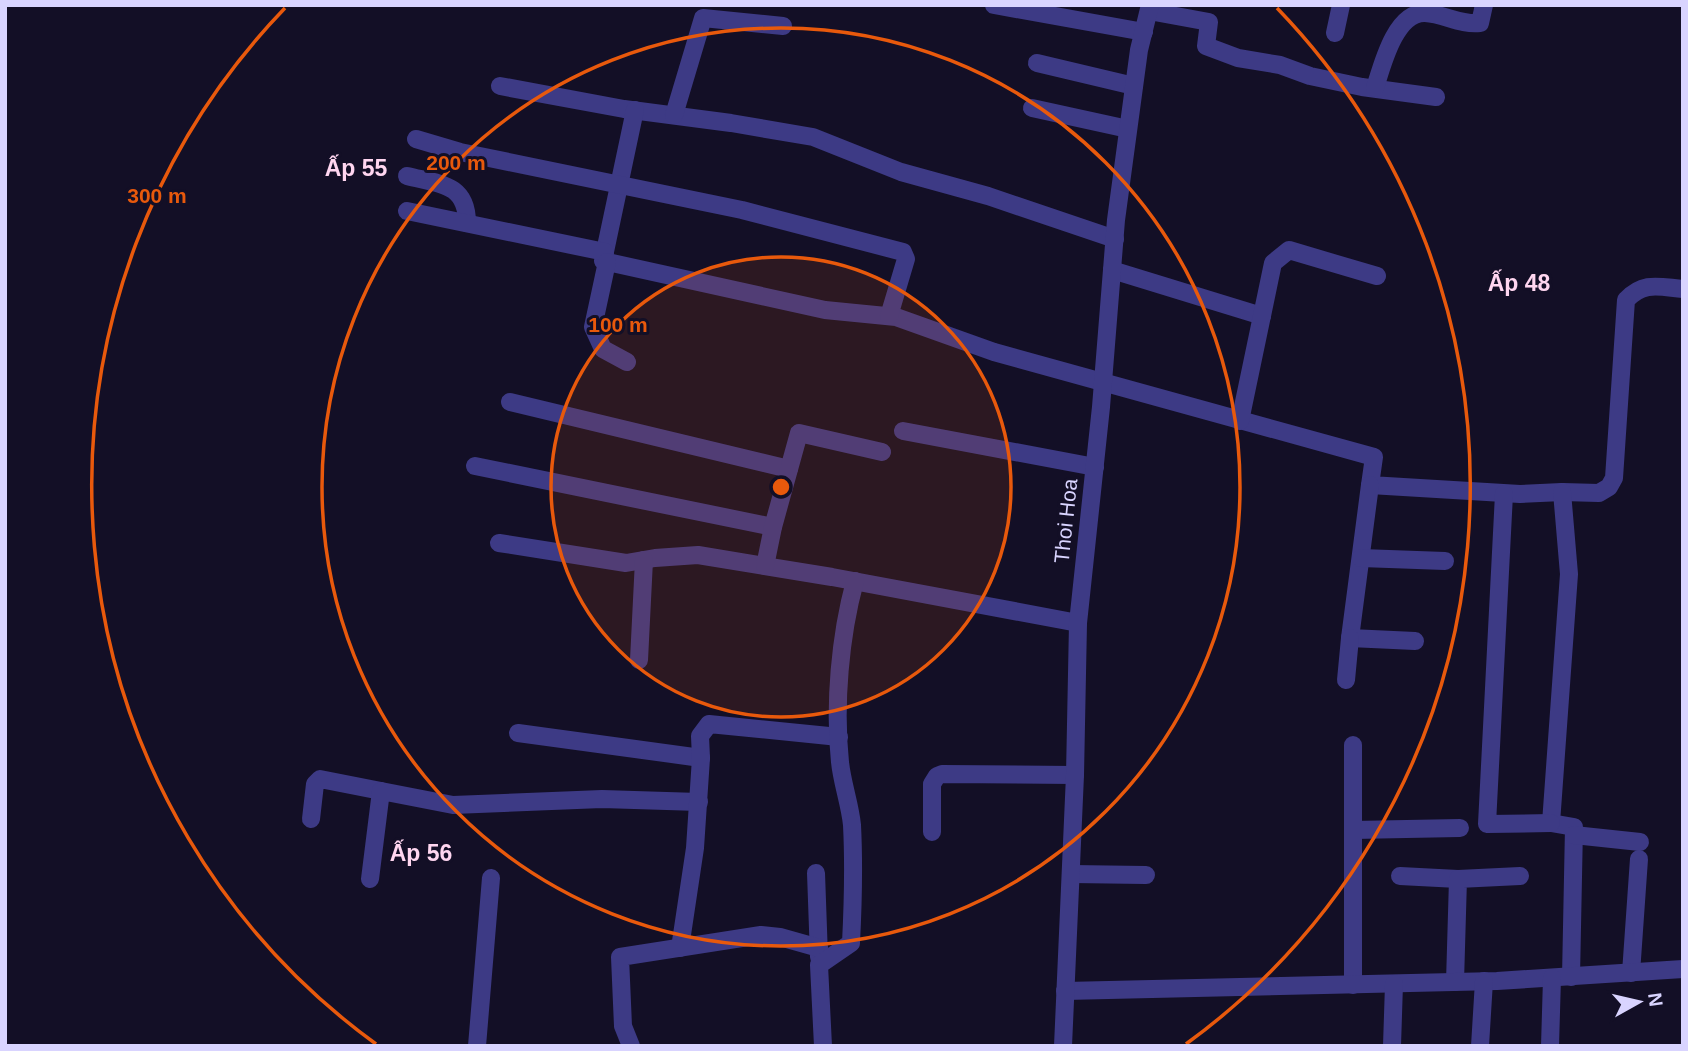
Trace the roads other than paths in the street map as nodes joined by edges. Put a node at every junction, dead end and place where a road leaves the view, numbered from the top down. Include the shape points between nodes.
1 (993, 5) edge
2 (1341, 5) edge
3 (1484, 5) edge
4 (1149, 8) edge
5 (783, 26) dead end
6 (1144, 33) junction
7 (1335, 33) dead end
8 (1037, 63) dead end
9 (500, 86) dead end
10 (1134, 86) junction
11 (1375, 88) junction
12 (1436, 97) dead end
13 (1032, 108) dead end
14 (635, 110) junction
15 (674, 115) junction
16 (1128, 129) junction
17 (416, 139) dead end
18 (407, 176) dead end
19 (619, 183) junction
20 (407, 211) dead end
21 (467, 223) junction
22 (1115, 239) junction
23 (606, 257) junction
24 (1112, 271) junction
25 (1377, 276) dead end
26 (1683, 289) edge
27 (889, 316) junction
28 (1262, 316) junction
29 (626, 362) dead end
30 (1103, 381) junction
31 (510, 402) dead end
32 (1240, 421) junction
33 (903, 431) dead end
34 (882, 452) dead end
35 (475, 466) dead end
36 (1095, 467) junction
37 (789, 469) junction
38 (1370, 485) junction
39 (1562, 492) junction
40 (1504, 494) junction
41 (773, 527) junction
42 (499, 543) dead end
43 (1361, 558) junction
44 (644, 560) junction
45 (1445, 561) dead end
46 (765, 566) junction
47 (855, 581) junction
48 (1078, 623) junction
49 (1350, 638) junction
50 (1415, 642) dead end
51 (639, 660) dead end
52 (1346, 680) dead end
53 (518, 733) dead end
54 (839, 737) junction
55 (1353, 744) dead end
56 (701, 758) junction
57 (1075, 775) junction
58 (381, 791) junction
59 (699, 802) junction
60 (310, 819) dead end
61 (1551, 823) junction
62 (1460, 828) dead end
63 (1353, 830) junction
64 (932, 831) dead end
65 (1574, 835) junction
66 (816, 873) dead end
67 (1070, 874) junction
68 (1146, 875) dead end
69 (1400, 876) dead end
70 (1520, 876) dead end
71 (491, 878) dead end
72 (370, 879) dead end
73 (1458, 879) junction
74 (680, 948) junction
75 (819, 957) junction
76 (1683, 969) edge
77 (1631, 973) junction
78 (1571, 977) junction
79 (1552, 978) junction
80 (1483, 981) junction
81 (1455, 982) junction
82 (1394, 984) junction
83 (1353, 985) junction
84 (1065, 991) junction
85 (477, 1046) edge
86 (631, 1046) edge
87 (823, 1046) edge
88 (1063, 1046) edge
89 (1392, 1046) edge
90 (1480, 1046) edge
91 (1550, 1046) edge

1 - 6 street
2 - 7 street
3 - 11 street via 1480,23 1424,13 1410,17 1388,49
4 - 6 street, Thoi Hoa
4 - 11 street via 1209,22 1206,46 1238,58
5 - 15 street via 703,18
6 - 10 street, Thoi Hoa
8 - 10 street
9 - 14 street
10 - 16 street, Thoi Hoa
11 - 12 street
13 - 16 street
14 - 15 street
14 - 19 street
15 - 22 street via 813,137 901,172
16 - 22 street, Thoi Hoa
17 - 19 street
18 - 21 street via 455,190 467,208
19 - 23 street
19 - 27 street via 903,252 906,259
20 - 21 street
21 - 23 street
22 - 24 street, Thoi Hoa
23 - 27 street via 825,310
23 - 29 street via 593,327 603,349
24 - 28 street
24 - 30 street, Thoi Hoa
25 - 28 street via 1289,250 1273,263
26 - 39 street via 1648,286 1626,300 1614,478 1599,493
27 - 30 street via 994,352
28 - 32 street
30 - 32 street
30 - 36 street, Thoi Hoa
31 - 37 street
32 - 38 street via 1374,457
33 - 36 street
34 - 37 street via 799,433
35 - 41 street
36 - 48 street, Thoi Hoa
37 - 41 street
38 - 40 street
38 - 43 street
39 - 40 street
39 - 61 street via 1569,574
40 - 61 street via 1487,824
41 - 46 street
42 - 44 street via 626,563
43 - 45 street
43 - 49 street
44 - 46 street via 698,555
44 - 51 street
46 - 47 street
47 - 48 street
47 - 54 street via 841,666
48 - 57 street, Thoi Hoa
49 - 50 street
49 - 52 street
53 - 56 street
54 - 56 street via 709,724 700,736
54 - 75 street via 852,822 851,943
55 - 63 street
56 - 59 street
57 - 64 street via 942,774 932,784
57 - 67 street, Thoi Hoa
58 - 59 street via 453,804 602,799
58 - 60 street via 320,779 315,784
58 - 72 street
59 - 74 street
61 - 65 street via 1574,827
62 - 63 street
63 - 83 street
65 - 77 street via 1639,850
65 - 78 street
66 - 75 street
67 - 68 street
67 - 84 street, Thoi Hoa
69 - 73 street
70 - 73 street
71 - 85 street
73 - 81 street
74 - 75 street via 761,935 780,937
74 - 86 street via 620,957 623,1026
75 - 87 street
76 - 77 street
77 - 78 street
78 - 79 street
79 - 80 street
79 - 91 street
80 - 81 street
80 - 90 street
81 - 82 street
82 - 83 street
82 - 89 street
83 - 84 street
84 - 88 street, Thoi Hoa

